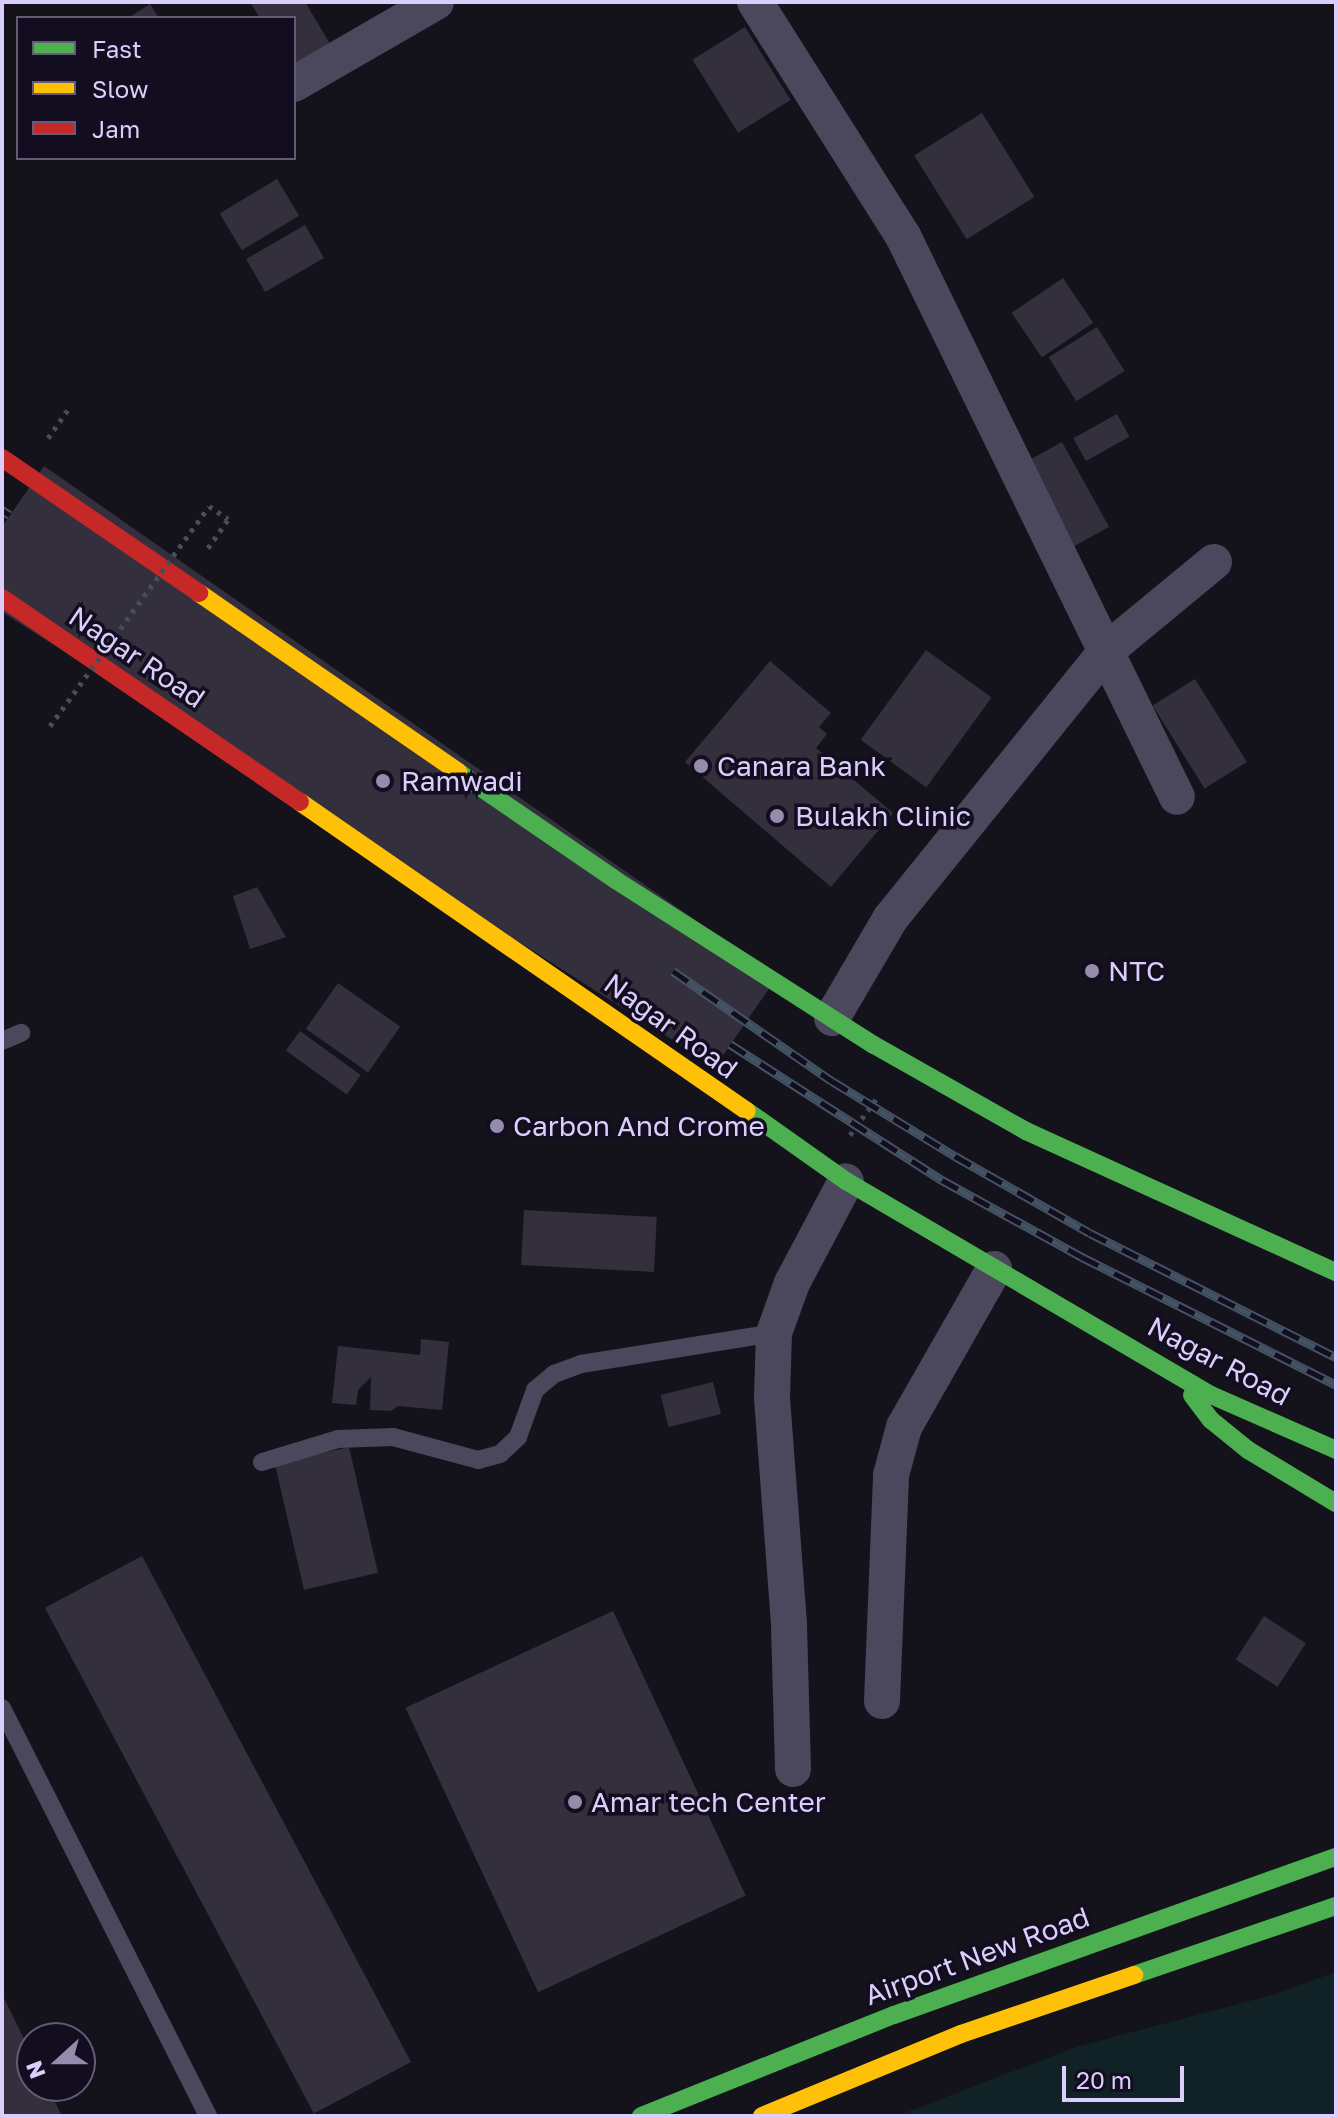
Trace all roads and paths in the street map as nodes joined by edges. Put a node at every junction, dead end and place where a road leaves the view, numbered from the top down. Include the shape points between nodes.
1 (436, 2) edge
2 (755, 2) edge
3 (296, 83) edge
4 (2, 458) edge
5 (228, 519) dead end
6 (1214, 562) dead end
7 (2, 598) edge
8 (1106, 651) junction
9 (50, 726) dead end
10 (1177, 797) dead end
11 (832, 1018) junction
12 (21, 1033) dead end
13 (2, 1041) edge
14 (903, 1061) junction
15 (836, 1175) junction
16 (994, 1269) junction
17 (1336, 1272) edge
18 (774, 1333) junction
19 (1175, 1373) junction
20 (1336, 1450) edge
21 (262, 1462) dead end
22 (1336, 1503) edge
23 (882, 1701) dead end
24 (2, 1708) edge
25 (793, 1769) dead end
26 (1336, 1857) edge
27 (1336, 1906) edge
28 (208, 2116) edge
29 (641, 2116) edge
30 (762, 2116) edge

1 - 3 street
2 - 8 street via 903,236
4 - 11 main road via 614,879
5 - 9 path, bridge via 209,506
6 - 8 street
7 - 15 main road, Nagar Road
8 - 10 street
8 - 11 street via 890,919
11 - 14 main road
12 - 13 lane
14 - 15 path
14 - 17 main road via 1026,1131
15 - 16 main road, Nagar Road
15 - 18 street
16 - 19 main road, Nagar Road
16 - 23 street via 904,1427 894,1463
18 - 21 lane via 581,1364 554,1374 535,1390 518,1437 500,1454 478,1460 393,1437 338,1439
18 - 25 street via 772,1397 789,1624
19 - 20 main road, Nagar Road via 1211,1395
19 - 22 main road via 1211,1420 1248,1450
24 - 28 lane
26 - 29 main road, Airport New Road via 894,2015
27 - 30 main road via 961,2034

